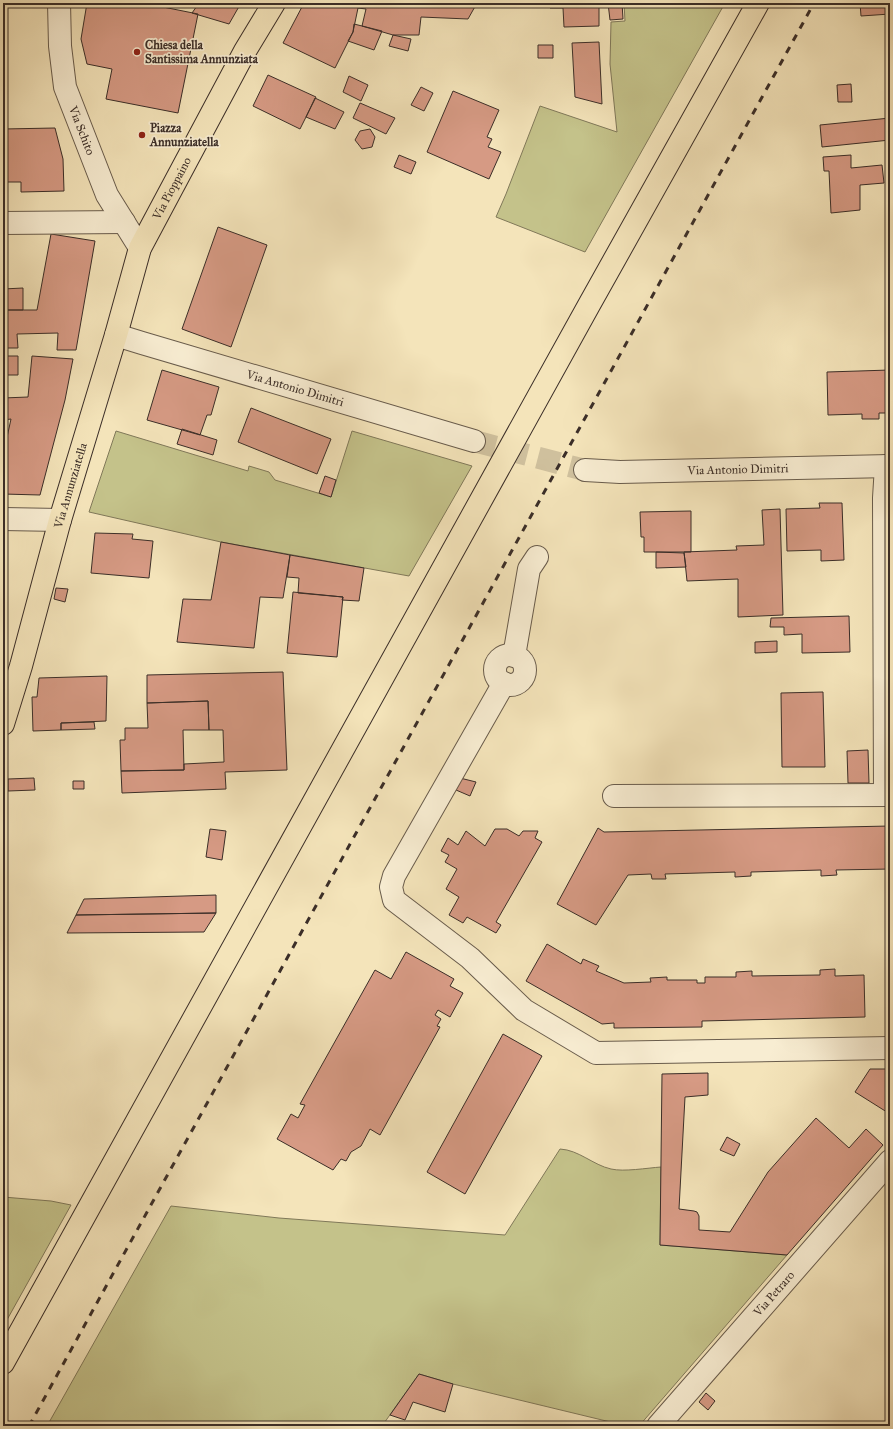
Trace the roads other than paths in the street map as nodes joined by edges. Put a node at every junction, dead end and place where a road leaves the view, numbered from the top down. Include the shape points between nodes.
1 (59, 3) edge
2 (274, 3) edge
3 (758, 3) edge
4 (124, 222) junction
5 (3, 223) edge
6 (140, 248) junction
7 (116, 335) junction
8 (474, 441) tunnel mouth
9 (888, 466) edge
10 (585, 470) tunnel mouth
11 (3, 519) edge
12 (60, 520) junction
13 (536, 556) dead end
14 (3, 724) edge
15 (887, 795) edge
16 (614, 796) dead end
17 (890, 1048) edge
18 (890, 1161) edge
19 (3, 1363) edge
20 (658, 1426) edge

1 - 4 street, Via Schito via 60,46 65,87 107,196
2 - 6 main road, Via Pioppaino via 245,51
3 - 19 main road
4 - 5 street
4 - 6 street, Via Schito
6 - 7 main road, Via Annunziatella
7 - 8 street, Via Antonio Dimitri
7 - 12 main road, Via Annunziatella
9 - 10 street, Via Antonio Dimitri via 620,472
9 - 15 street via 884,498
11 - 12 street
12 - 14 main road, Via Annunziatella
13 - 17 street via 529,569 514,656 502,657 495,665 496,675 504,683 394,876 391,887 394,900 470,958 524,1010 596,1053
15 - 16 street
18 - 20 street, Via Petraro

